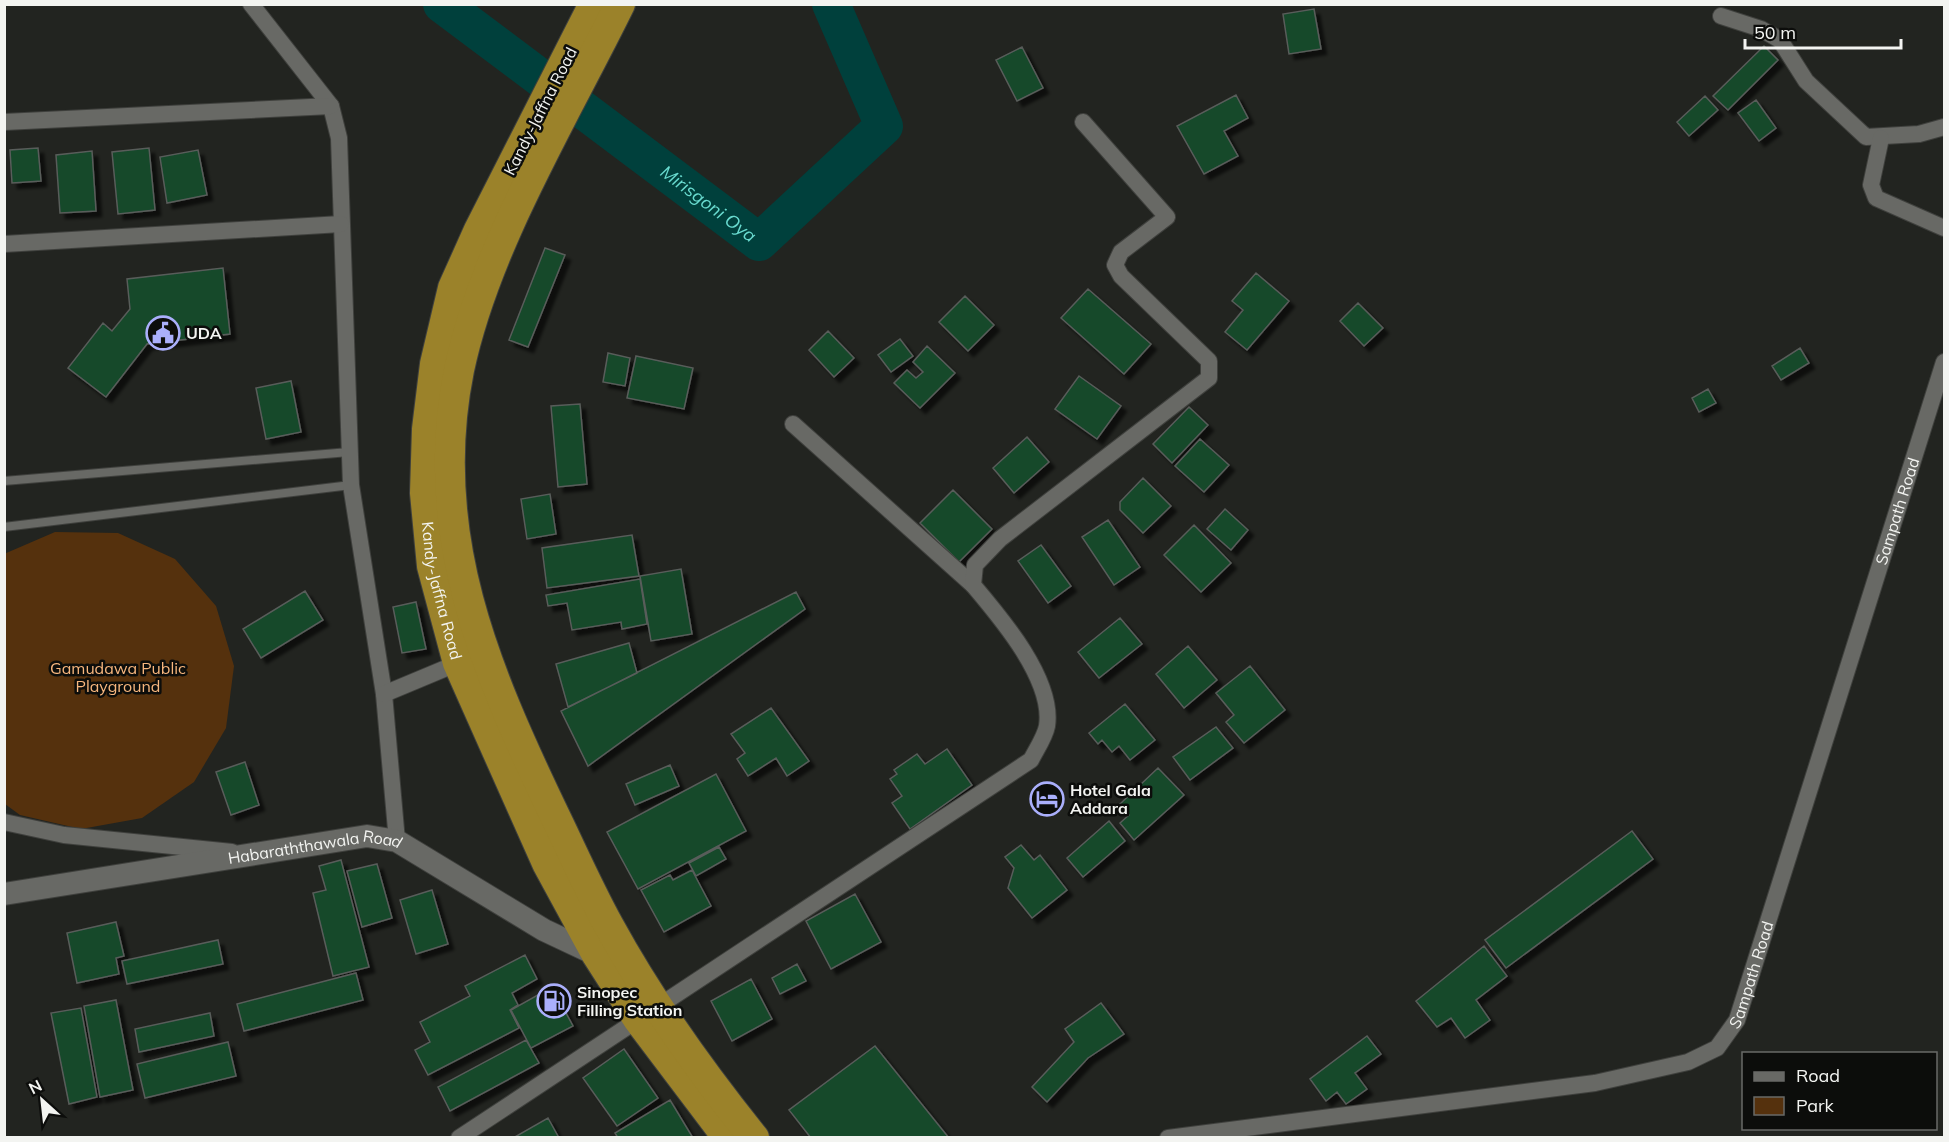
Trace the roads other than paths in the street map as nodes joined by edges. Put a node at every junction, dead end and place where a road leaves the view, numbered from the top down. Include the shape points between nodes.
1 (251, 4) edge
2 (620, 4) edge
3 (1721, 16) dead end
4 (595, 20) edge
5 (331, 106) junction
6 (4, 122) edge
7 (1083, 122) dead end
8 (1944, 127) edge
9 (1881, 138) junction
10 (341, 224) junction
11 (1944, 228) edge
12 (4, 244) edge
13 (1944, 362) edge
14 (793, 424) dead end
15 (349, 452) junction
16 (4, 481) edge
17 (351, 485) junction
18 (4, 526) edge
19 (973, 585) junction
20 (471, 658) junction
21 (384, 694) junction
22 (4, 822) edge
23 (397, 841) junction
24 (250, 854) junction
25 (4, 894) edge
26 (597, 955) junction
27 (649, 1013) junction
28 (459, 1137) edge
29 (728, 1137) edge
30 (754, 1137) edge
31 (1168, 1137) edge

1 - 5 street
2 - 4 highway, Kandy-Jaffna Road
3 - 9 street via 1761,29 1780,40 1806,81 1866,137
4 - 20 highway, Kandy-Jaffna Road via 513,191 465,259 453,288 435,364 425,493 432,566
5 - 6 street
5 - 10 street via 339,138
7 - 19 street via 1167,217 1122,252 1114,265 1209,361 1209,378 1000,539 975,565
8 - 9 street
9 - 11 street via 1871,185 1876,198
10 - 12 street
10 - 15 street
13 - 31 street, Sampath Road via 1737,1020 1717,1048 1688,1062 1595,1083
14 - 19 street
15 - 16 lane
15 - 17 street
17 - 18 lane
17 - 21 street
19 - 27 street via 1015,635 1046,700 1047,727 1031,760
20 - 21 street
20 - 26 highway, Kandy-Jaffna Road via 547,863
20 - 27 highway, Kandy-Jaffna Road via 519,740
21 - 23 street
22 - 24 street via 64,835
23 - 24 street, Habaraththawala Road via 367,836
23 - 26 street, Habaraththawala Road via 544,930
24 - 25 street, Habaraththawala Road
26 - 27 highway, Kandy-Jaffna Road
27 - 28 street
27 - 29 highway, Kandy-Jaffna Road
27 - 30 highway, Kandy-Jaffna Road via 701,1069

